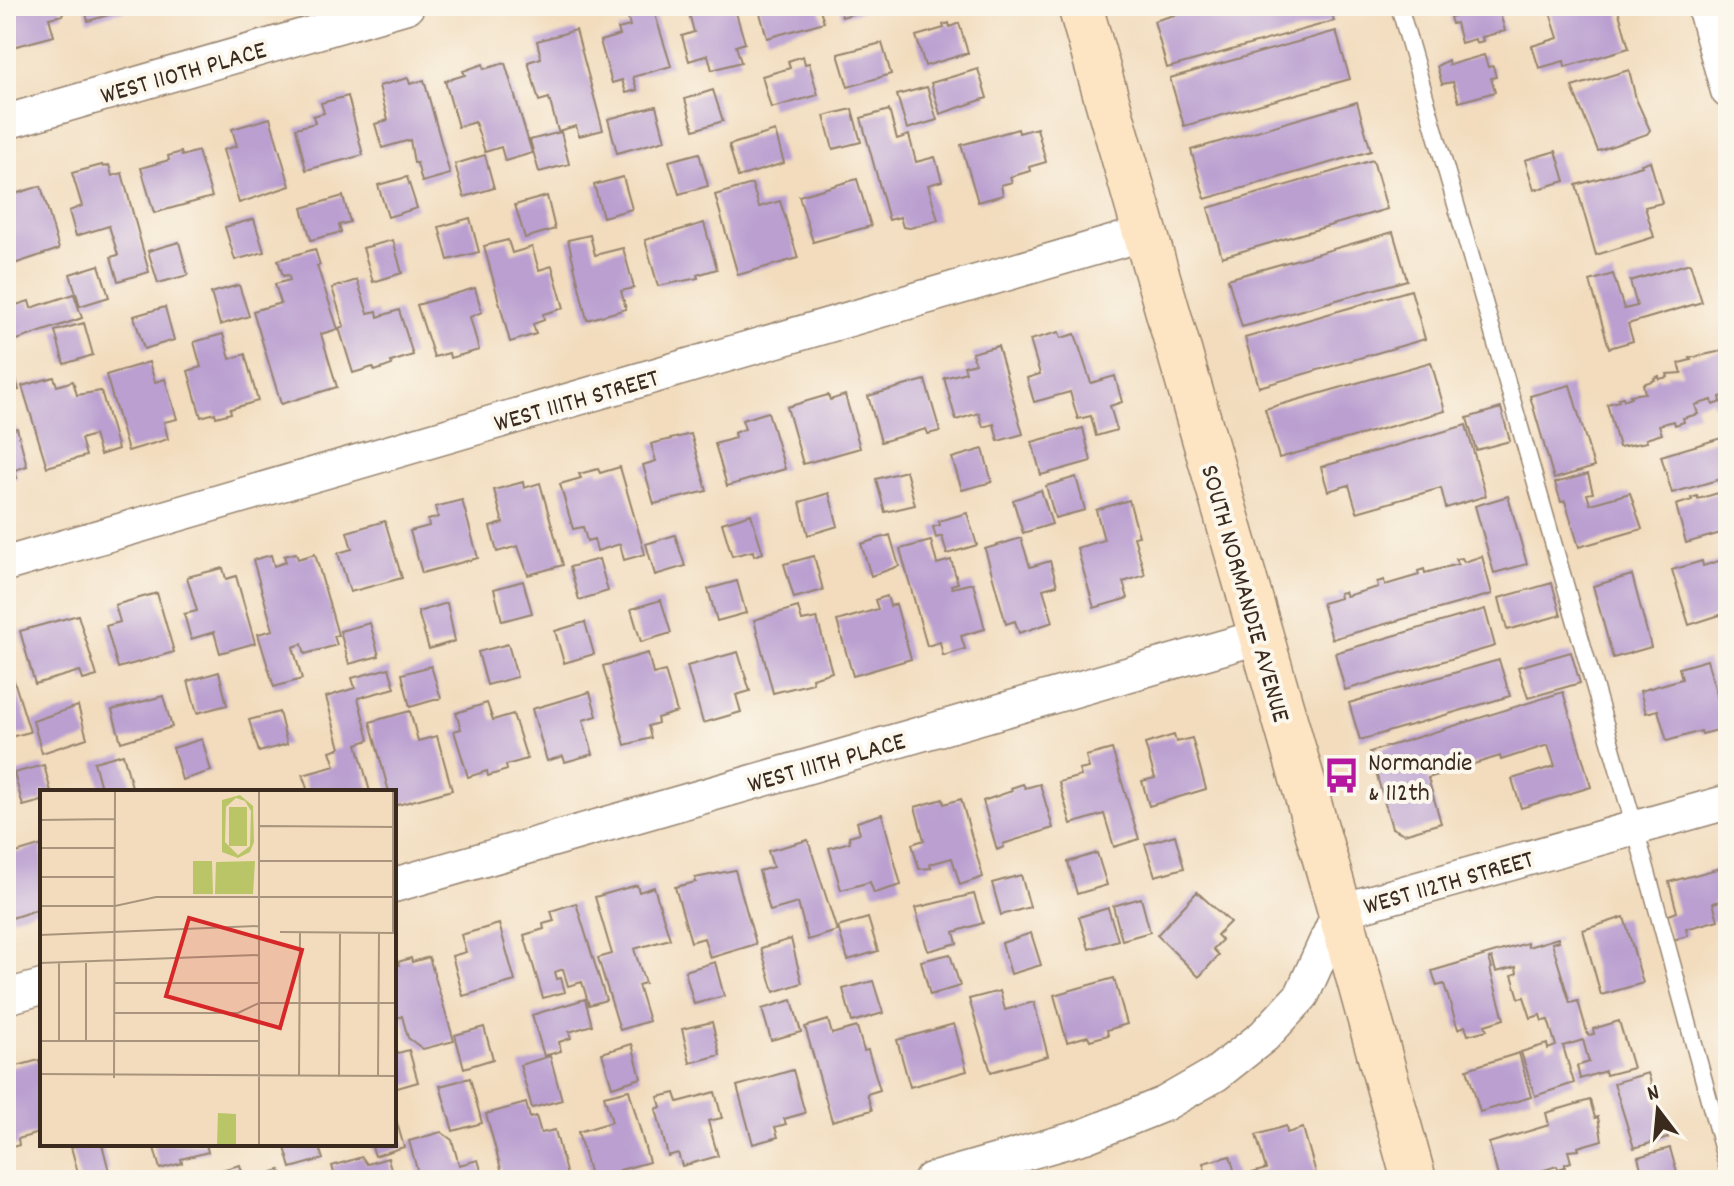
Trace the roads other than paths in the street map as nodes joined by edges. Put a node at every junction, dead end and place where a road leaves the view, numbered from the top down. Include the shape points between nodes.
1 (407, 6) edge
2 (1080, 6) edge
3 (1399, 6) edge
4 (1704, 6) edge
5 (1728, 91) edge
6 (6, 122) edge
7 (1146, 233) junction
8 (6, 564) edge
9 (1259, 637) junction
10 (1728, 802) edge
11 (1635, 828) junction
12 (396, 884) edge
13 (1340, 911) junction
14 (40, 988) edge
15 (6, 997) edge
16 (1728, 1169) edge
17 (931, 1180) edge
18 (1414, 1180) edge

1 - 6 street, WEST 110TH PLACE
2 - 7 main road, SOUTH NORMANDIE AVENUE
3 - 11 lane
4 - 5 street
7 - 8 street, WEST 111TH STREET
7 - 9 main road, SOUTH NORMANDIE AVENUE
9 - 12 street, WEST 111TH PLACE
9 - 13 main road, SOUTH NORMANDIE AVENUE
10 - 11 street, WEST 112TH STREET
11 - 13 street, WEST 112TH STREET
11 - 16 lane
13 - 17 street, WEST 112TH STREET via 1302,995 1264,1036 1216,1074 1164,1104 1085,1136
13 - 18 main road, SOUTH NORMANDIE AVENUE
14 - 15 street

